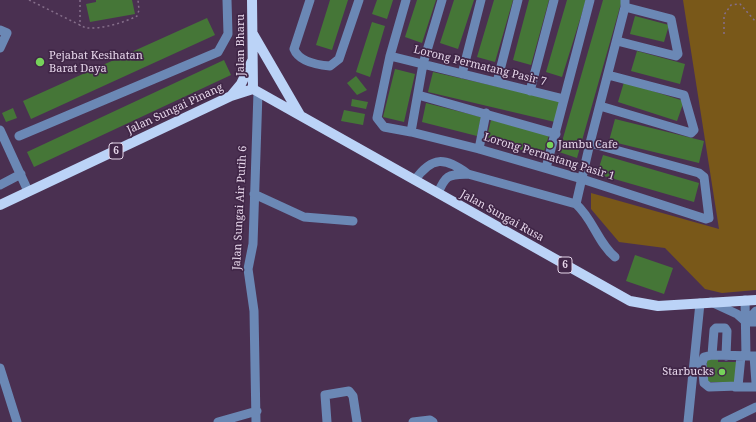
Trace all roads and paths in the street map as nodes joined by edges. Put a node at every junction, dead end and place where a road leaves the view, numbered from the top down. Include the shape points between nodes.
1 (29, 0) edge
2 (80, 0) edge
3 (138, 0) edge
4 (227, 0) edge
5 (252, 0) edge
6 (310, 0) edge
7 (359, 0) edge
8 (406, 0) edge
9 (442, 0) edge
10 (481, 0) edge
11 (518, 0) edge
12 (554, 0) edge
13 (590, 0) edge
14 (625, 3) edge
15 (756, 22) edge
16 (80, 26) junction
17 (0, 30) edge
18 (253, 34) junction
19 (724, 34) dead end
20 (617, 41) junction
21 (0, 48) edge
22 (390, 56) junction
23 (254, 57) junction
24 (423, 64) junction
25 (462, 74) junction
26 (608, 75) junction
27 (497, 82) junction
28 (255, 90) junction
29 (530, 91) junction
30 (418, 95) junction
31 (231, 96) junction
32 (564, 99) junction
33 (600, 106) junction
34 (486, 114) junction
35 (300, 116) junction
36 (0, 130) edge
37 (411, 132) junction
38 (556, 134) junction
39 (19, 136) dead end
40 (590, 143) junction
41 (479, 149) junction
42 (546, 168) junction
43 (21, 174) junction
44 (468, 174) junction
45 (582, 179) junction
46 (415, 180) junction
47 (0, 184) edge
48 (28, 191) junction
49 (438, 193) junction
50 (254, 194) junction
51 (576, 204) junction
52 (0, 205) edge
53 (353, 221) dead end
54 (615, 258) dead end
55 (745, 300) junction
56 (756, 300) edge
57 (711, 302) junction
58 (700, 303) junction
59 (756, 311) edge
60 (746, 322) junction
61 (756, 322) edge
62 (746, 342) junction
63 (756, 342) edge
64 (712, 355) junction
65 (726, 356) junction
66 (749, 356) edge
67 (0, 368) edge
68 (756, 383) edge
69 (735, 387) junction
70 (756, 387) edge
71 (756, 408) edge
72 (256, 411) junction
73 (17, 422) edge
74 (218, 422) edge
75 (256, 422) edge
76 (327, 422) edge
77 (357, 422) edge
78 (414, 422) edge
79 (433, 422) edge
80 (688, 422) edge
81 (725, 422) edge

1 - 16 path
2 - 16 path
3 - 16 path via 137,16 130,20 92,29
4 - 39 street via 228,34 218,52
5 - 18 main road, Jalan Bharu
6 - 7 street via 294,49 301,58 330,66 339,59
8 - 22 street
9 - 24 street
10 - 25 street
11 - 27 street
12 - 29 street
13 - 32 street
14 - 20 street
14 - 20 street via 671,19 678,54 676,56
15 - 19 path via 740,4 731,5 724,15
17 - 21 street via 7,33
18 - 23 main road, Jalan Bharu
18 - 35 main road
20 - 26 street
22 - 24 street, Lorong Permatang Pasir 7
22 - 37 street, Lorong Permatang Pasir 1 via 377,118 384,127
23 - 28 main road, Jalan Bharu
23 - 31 main road via 241,84
24 - 25 street, Lorong Permatang Pasir 7
24 - 30 street
25 - 27 street, Lorong Permatang Pasir 7
26 - 33 street
26 - 33 street via 684,95 694,130 691,133
27 - 29 street, Lorong Permatang Pasir 7
28 - 31 main road, Jalan Sungai Pinang / 6
28 - 35 main road, Jalan Sungai Rusa / 6
28 - 50 street, Jalan Sungai Air Putih 6
29 - 32 street, Lorong Permatang Pasir 7
30 - 34 street
30 - 37 street
31 - 48 main road, Jalan Sungai Pinang / 6
32 - 38 street
33 - 40 street
34 - 38 street
34 - 41 street
35 - 46 main road, Jalan Sungai Rusa / 6
36 - 43 street
37 - 41 street, Lorong Permatang Pasir 1
38 - 42 street
40 - 45 street
40 - 45 street, Lorong Permatang Pasir 1 via 699,173 704,177 710,216 708,220
41 - 42 street, Lorong Permatang Pasir 1
42 - 45 street, Lorong Permatang Pasir 1
43 - 47 street
43 - 48 street
44 - 46 street via 443,161 428,165
44 - 49 street via 447,176
44 - 51 street
45 - 51 street
46 - 49 main road, Jalan Sungai Rusa / 6
48 - 52 main road, Jalan Sungai Pinang / 6
49 - 58 main road, Jalan Sungai Rusa / 6 via 630,301 658,306
50 - 53 street via 304,217
50 - 72 street, Jalan Sungai Air Putih 6 via 253,244 248,269 254,311
51 - 54 street
55 - 56 main road, Jalan Sungai Rusa / 6
55 - 57 main road, Jalan Sungai Rusa / 6
55 - 60 street
57 - 58 main road, Jalan Sungai Rusa / 6
57 - 60 street via 737,314
58 - 80 street
59 - 60 street
60 - 61 street
60 - 62 street
62 - 63 street
62 - 66 street
64 - 65 street
64 - 65 street via 714,330 725,328 728,331
64 - 69 street via 703,360 704,383 709,387
65 - 66 street
66 - 68 street
66 - 69 street via 740,383
67 - 73 street
69 - 70 street
71 - 81 street
72 - 74 street
72 - 75 street, Jalan Sungai Air Putih 6
76 - 77 street via 325,395 349,391 353,396
78 - 79 street

